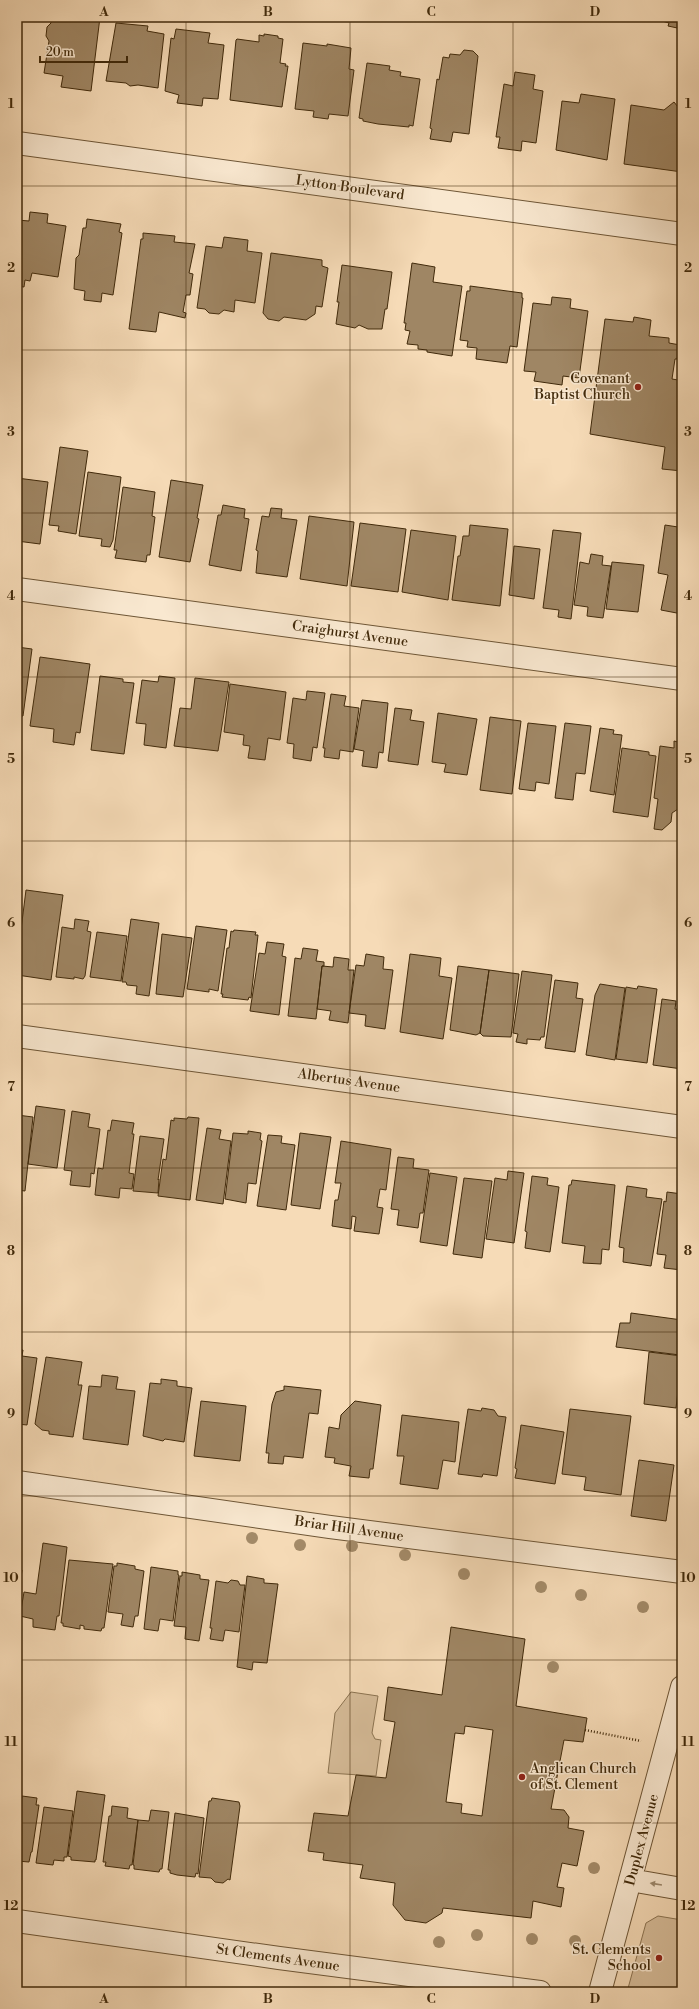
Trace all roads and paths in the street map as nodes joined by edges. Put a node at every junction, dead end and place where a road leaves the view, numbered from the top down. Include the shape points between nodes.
1 (17, 143) edge
2 (682, 234) edge
3 (17, 589) edge
4 (682, 679) edge
5 (17, 1036) edge
6 (682, 1127) edge
7 (17, 1482) edge
8 (682, 1572) edge
9 (682, 1687) edge
10 (585, 1730) dead end
11 (643, 1741) dead end
12 (630, 1880) junction
13 (682, 1888) edge
14 (17, 1921) edge
15 (540, 1992) edge
16 (600, 1992) edge

1 - 2 street, Lytton Boulevard
3 - 4 street, Craighurst Avenue
5 - 6 street, Albertus Avenue
7 - 8 street, Briar Hill Avenue via 330,1527
9 - 12 street, Duplex Avenue
10 - 11 path
13 -> 12 street
12 - 16 street, Duplex Avenue
14 - 15 street, St Clements Avenue

